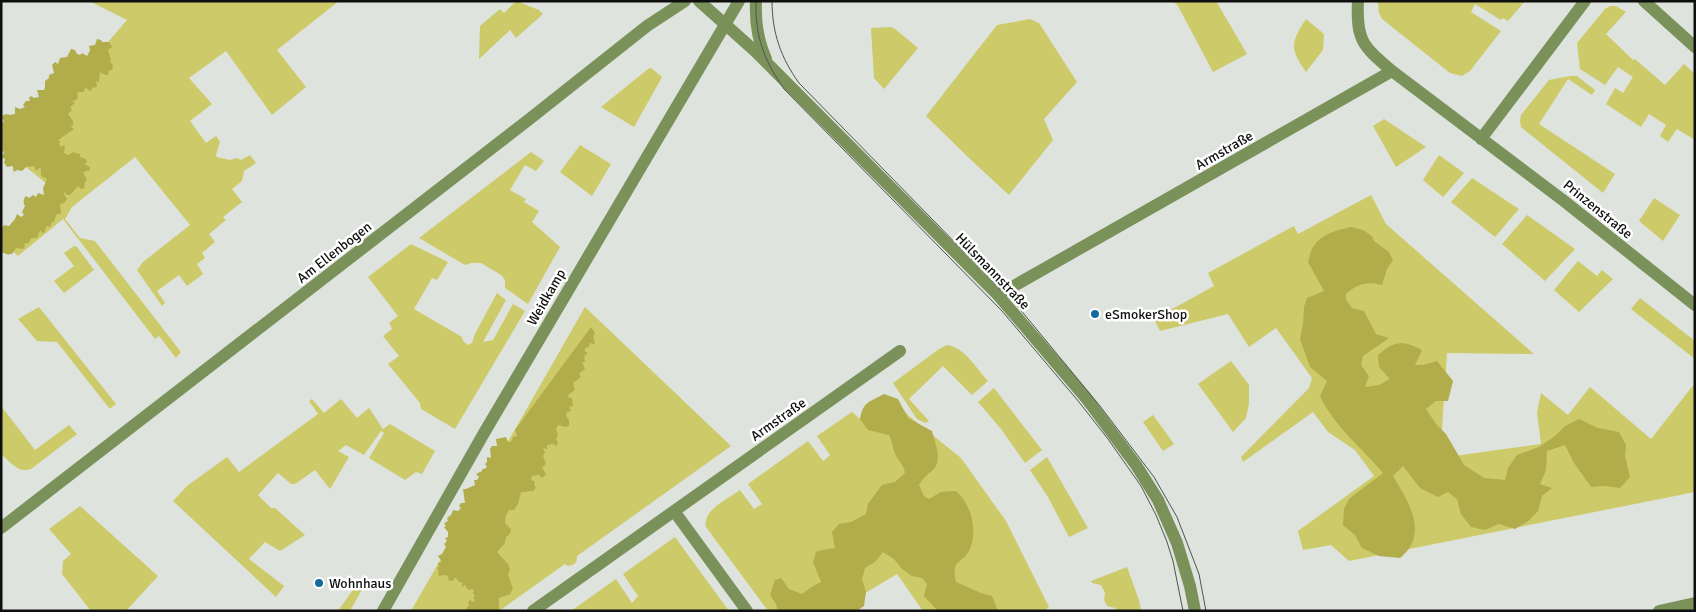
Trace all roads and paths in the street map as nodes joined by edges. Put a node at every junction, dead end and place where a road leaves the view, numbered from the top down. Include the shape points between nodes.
1 (685, 1) edge
2 (699, 1) edge
3 (739, 1) edge
4 (756, 1) edge
5 (1358, 1) edge
6 (1585, 1) edge
7 (1644, 1) edge
8 (725, 23) junction
9 (1695, 46) edge
10 (769, 65) junction
11 (1392, 72) junction
12 (1481, 139) junction
13 (998, 295) junction
14 (1695, 304) edge
15 (900, 351) dead end
16 (674, 511) junction
17 (1, 528) edge
18 (1695, 602) edge
19 (383, 611) edge
20 (533, 611) edge
21 (747, 611) edge
22 (1195, 611) edge
23 (1658, 611) edge

1 - 17 street, Am Ellenbogen via 647,26
2 - 8 street, Hülsmannstraße
3 - 8 street, Weidkamp
4 - 10 street via 759,38
5 - 11 street via 1357,24 1361,40
6 - 12 street
7 - 9 street
8 - 10 street, Hülsmannstraße
8 - 19 street, Weidkamp via 484,432
10 - 13 street, Hülsmannstraße
11 - 12 street, Prinzenstraße
11 - 13 street, Armstraße
12 - 14 street, Prinzenstraße
13 - 22 street, Hülsmannstraße via 1086,398 1149,484 1177,543
15 - 16 street, Armstraße
16 - 20 street, Armstraße
16 - 21 street
18 - 23 street

